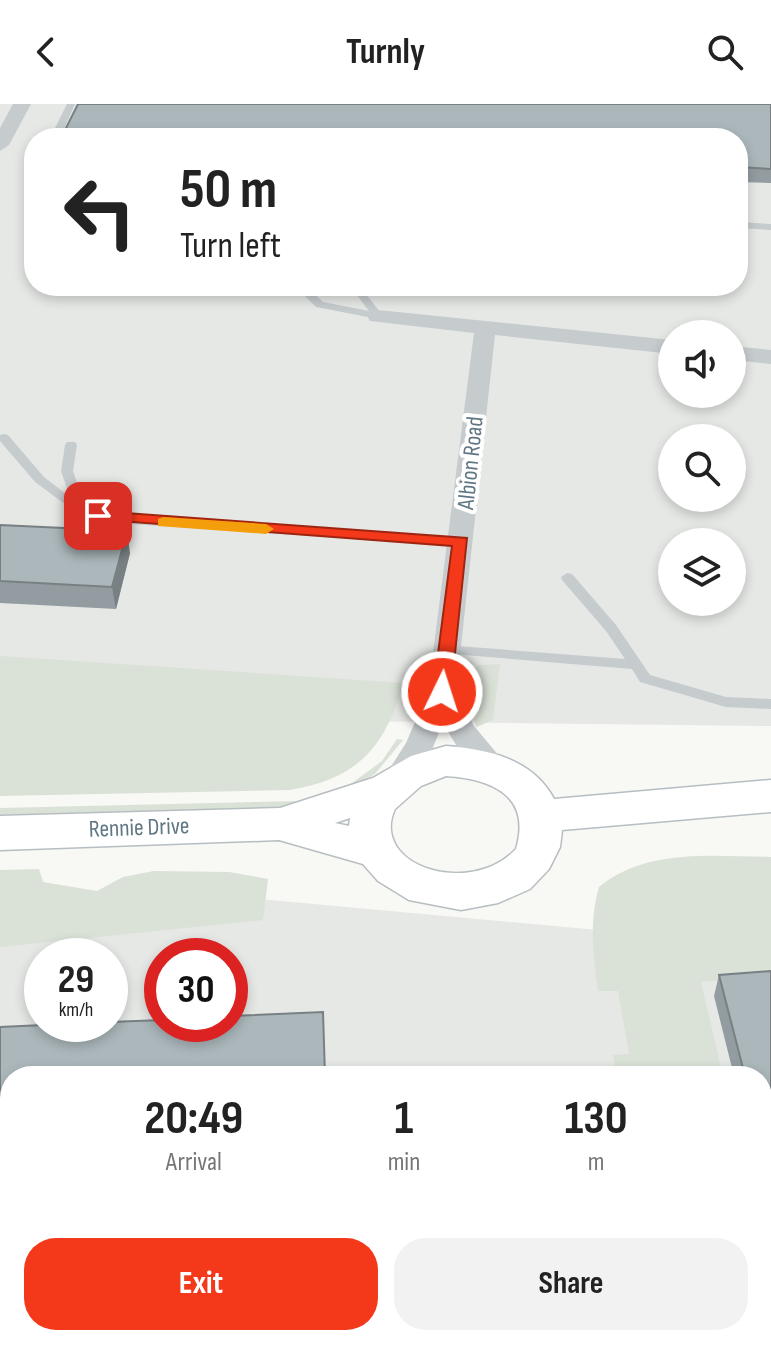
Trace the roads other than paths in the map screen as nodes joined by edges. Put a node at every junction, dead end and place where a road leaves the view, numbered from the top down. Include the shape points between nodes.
1 (22, 104) edge
2 (71, 104) edge
3 (60, 128) edge
4 (0, 145) edge
5 (748, 226) edge
6 (771, 227) edge
7 (311, 296) edge
8 (363, 296) edge
9 (378, 316) junction
10 (485, 329) junction
11 (658, 346) edge
12 (746, 354) edge
13 (771, 357) edge
14 (4, 438) dead end
15 (71, 445) dead end
16 (81, 512) junction
17 (461, 542) junction
18 (567, 577) dead end
19 (445, 650) junction
20 (636, 665) junction
21 (442, 692) junction
22 (771, 704) edge
23 (496, 769) junction
24 (391, 784) junction
25 (771, 796) edge
26 (541, 816) junction
27 (279, 824) junction
28 (0, 833) edge
29 (378, 851) junction

1 - 4 street
2 - 3 lane
5 - 6 lane
7 - 9 lane via 320,305
8 - 9 lane
9 - 10 street
10 - 11 street
10 - 17 street, Albion Road
12 - 13 street
14 - 16 lane via 33,473
15 - 16 lane via 67,471
16 - 17 lane via 115,519
17 - 19 street, Albion Road
18 - 20 lane
19 - 20 lane
19 - 21 street, Albion Road
20 - 22 lane via 645,679 726,702
21 - 23 street via 463,733
21 - 24 street, Albion Road via 419,747
23 - 24 street, Rennie Drive via 446,761 421,765
23 - 26 street, Rennie Drive via 517,780
24 - 27 street, Rennie Drive
24 - 29 street via 373,810 371,831
25 - 26 street
26 - 29 street, Rennie Drive via 541,841 529,864 505,882 474,892 417,885
27 - 28 street, Rennie Drive
27 - 29 street, Rennie Drive

